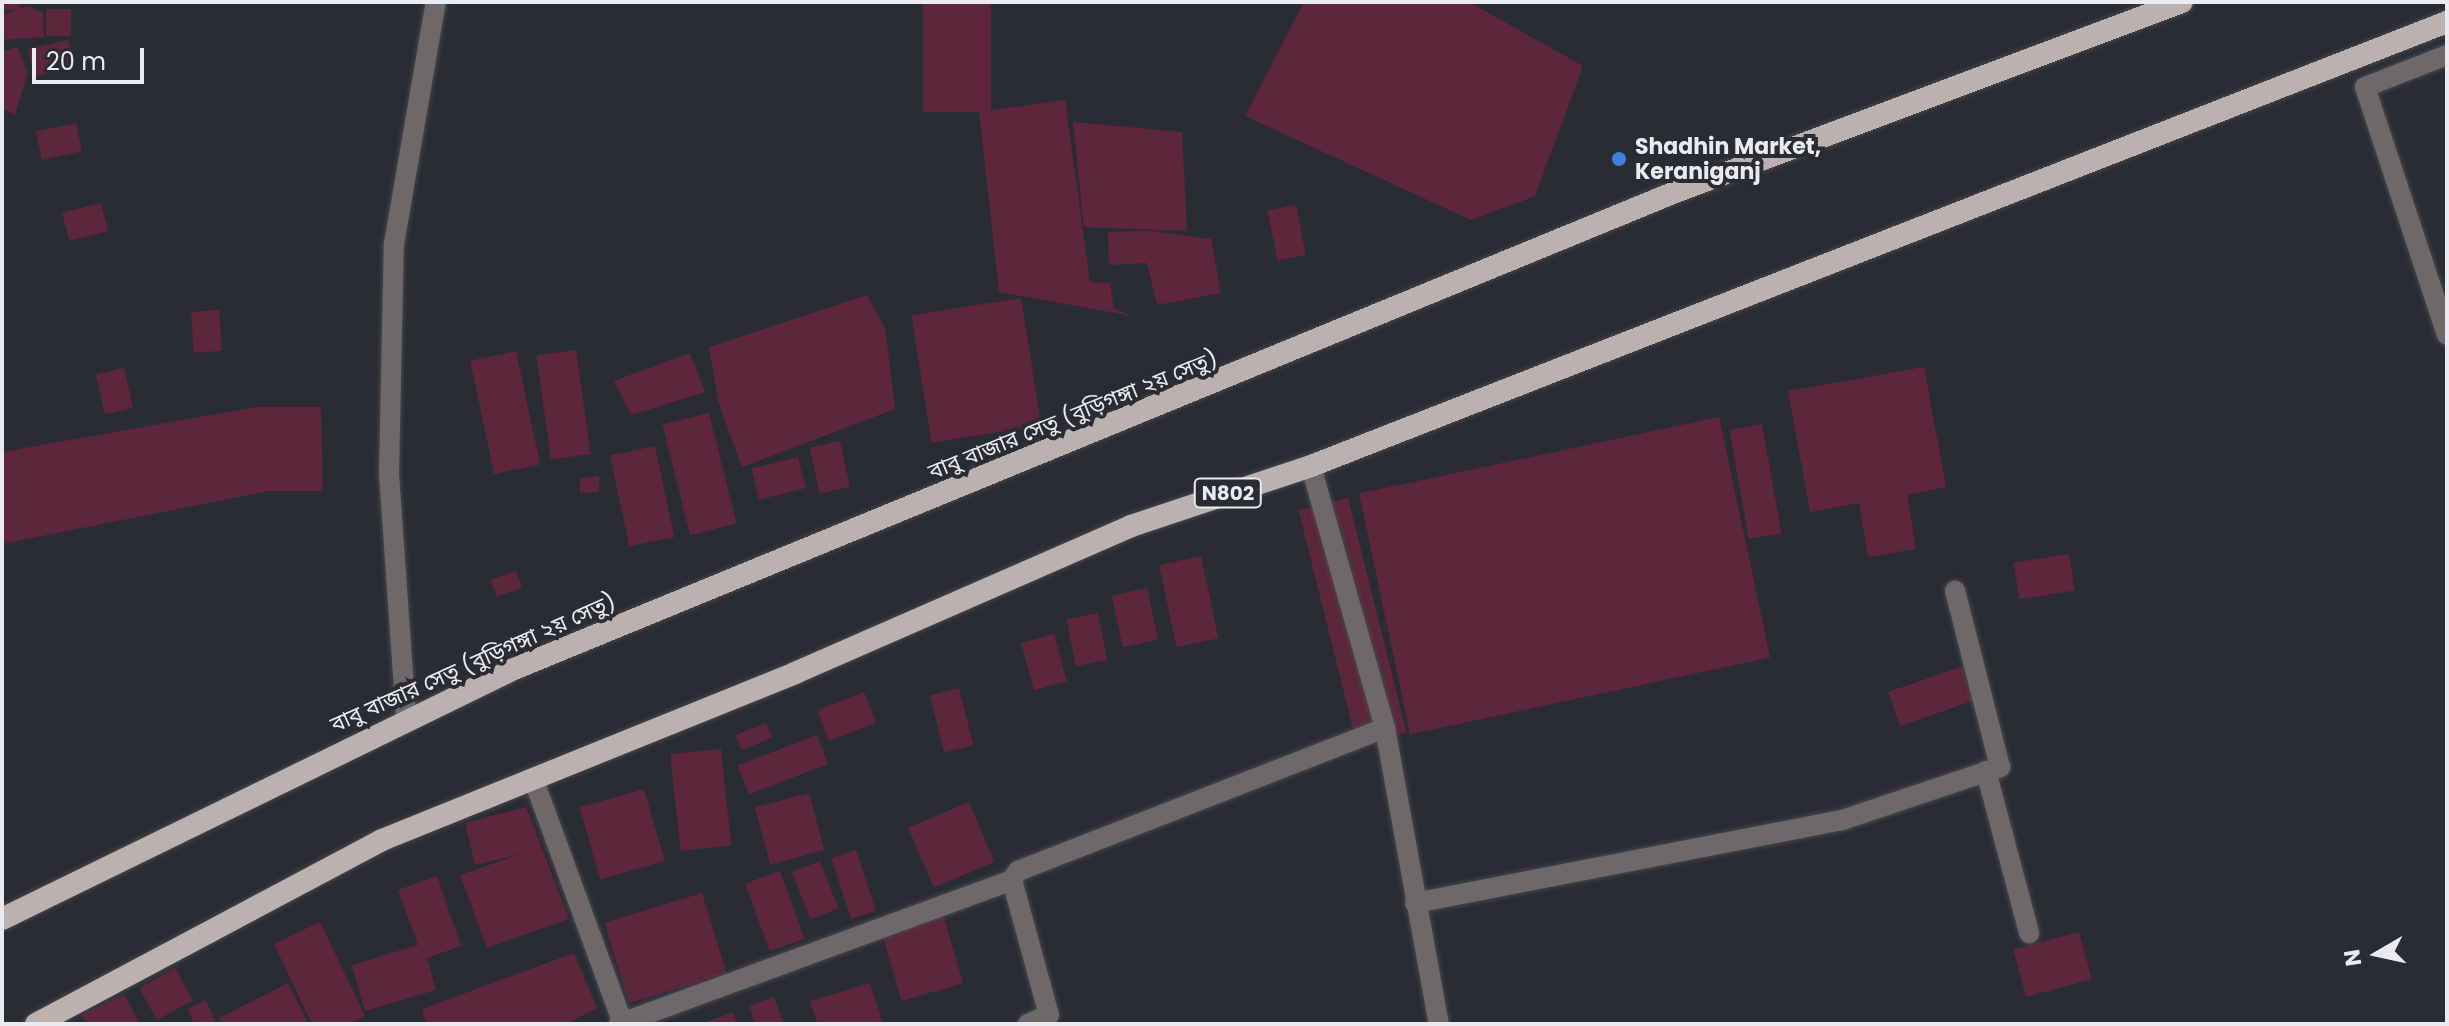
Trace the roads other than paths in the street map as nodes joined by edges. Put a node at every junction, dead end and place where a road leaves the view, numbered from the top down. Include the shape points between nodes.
1 (436, 2) edge
2 (2182, 2) edge
3 (2447, 22) edge
4 (2447, 55) edge
5 (2447, 335) edge
6 (1311, 466) junction
7 (1955, 591) dead end
8 (406, 717) junction
9 (1385, 728) junction
10 (1986, 771) junction
11 (533, 778) junction
12 (1012, 880) junction
13 (1415, 903) junction
14 (2, 919) edge
15 (2029, 933) dead end
16 (36, 1024) edge
17 (621, 1024) edge
18 (1028, 1024) edge
19 (1439, 1024) edge

1 - 8 street via 394,244 389,474
2 - 8 highway, বাবু বাজার সেতু (বুড়িগঙ্গা ২য় সেতু) via 1678,191
3 - 6 highway, N802
4 - 5 street via 2365,87
6 - 9 street
6 - 11 highway, N802 via 1131,526
7 - 10 street via 2000,767
8 - 14 highway, বাবু বাজার সেতু (বুড়িগঙ্গা ২য় সেতু)
9 - 12 street via 1018,871
9 - 13 street
10 - 13 street via 1842,820
10 - 15 street
11 - 16 highway, N802 via 382,840
11 - 17 street
12 - 17 street
12 - 18 street via 1049,1015
13 - 19 street

